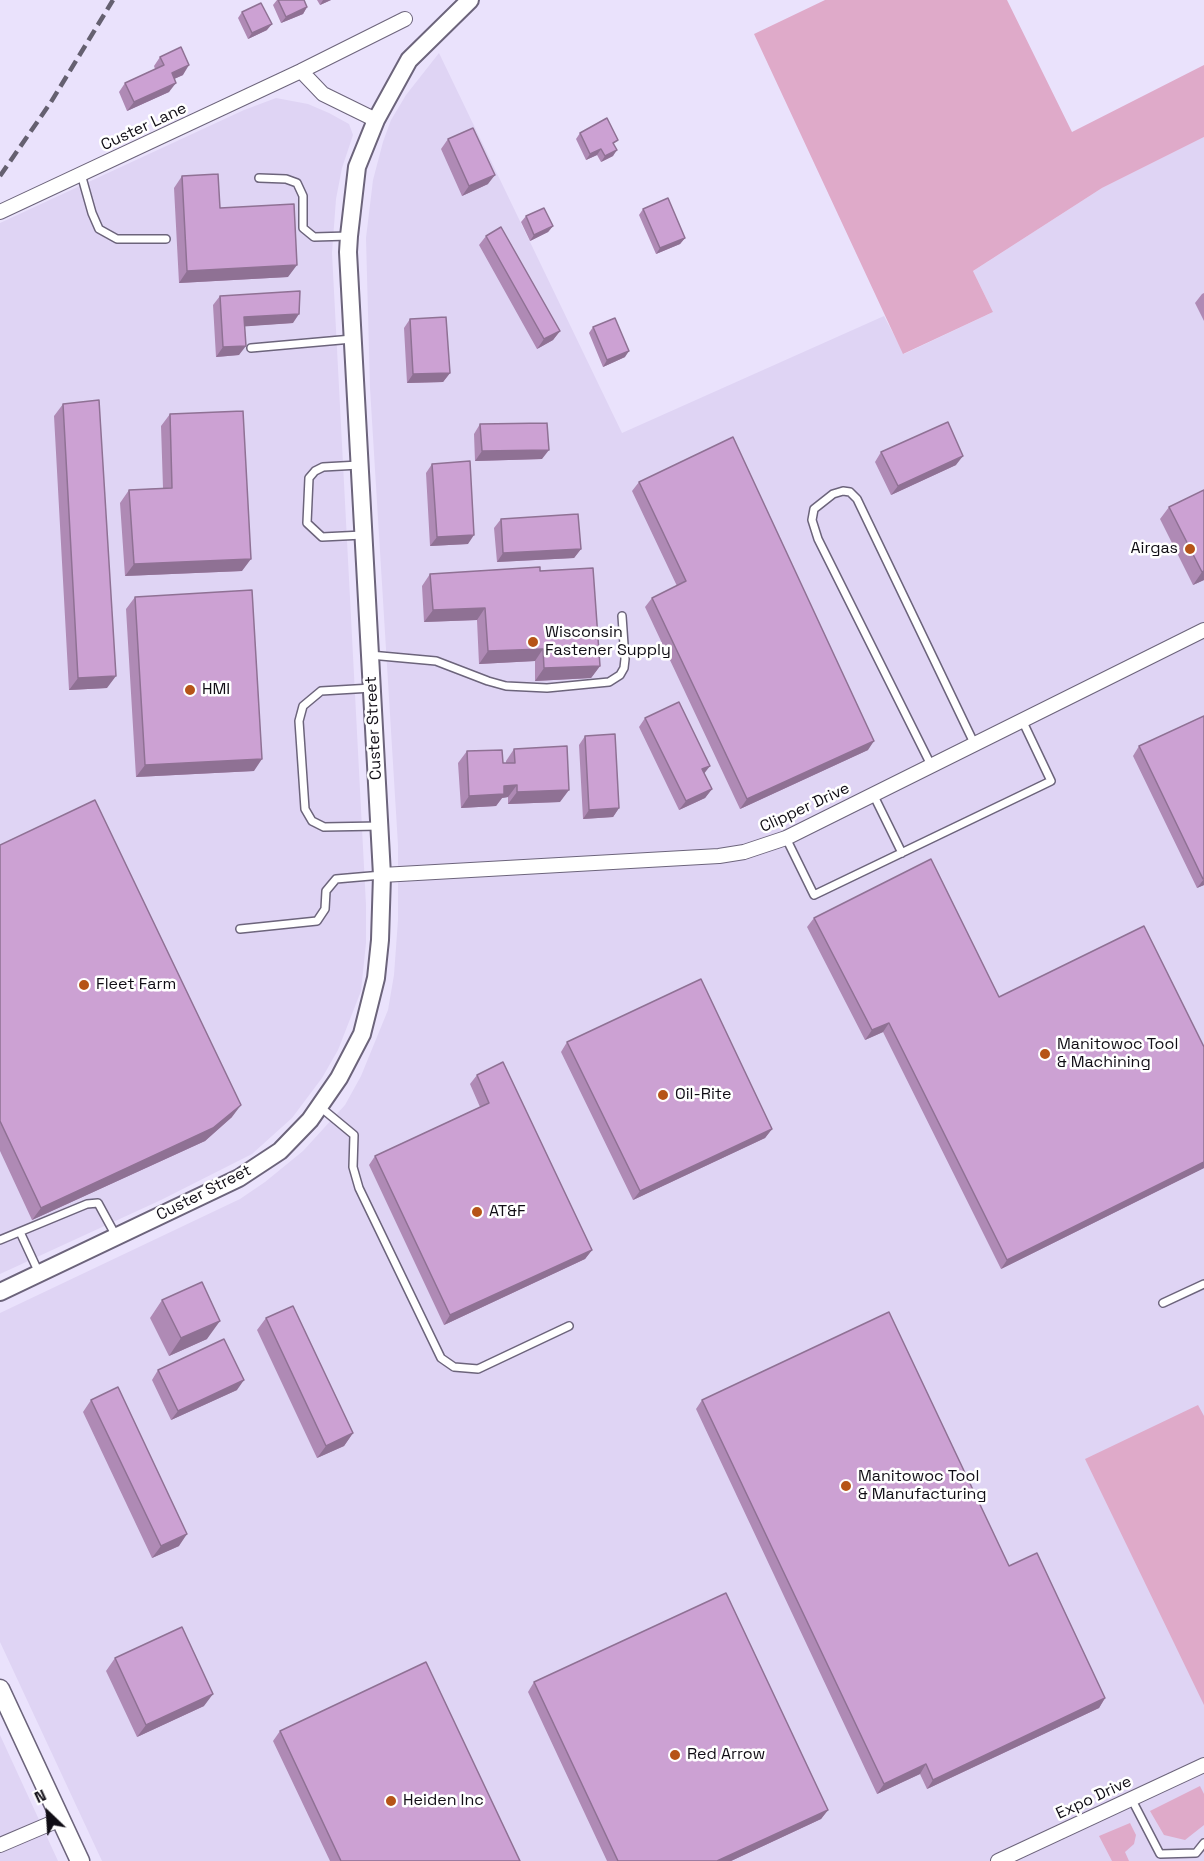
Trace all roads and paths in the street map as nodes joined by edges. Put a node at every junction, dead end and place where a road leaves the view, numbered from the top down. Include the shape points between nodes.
1 (470, 0) edge
2 (405, 20) dead end
3 (301, 71) junction
4 (376, 120) junction
5 (81, 174) junction
6 (259, 178) dead end
7 (0, 212) edge
8 (349, 236) junction
9 (166, 239) dead end
10 (352, 339) junction
11 (251, 348) dead end
12 (359, 465) junction
13 (363, 535) junction
14 (622, 616) dead end
15 (1204, 630) edge
16 (370, 655) junction
17 (372, 688) junction
18 (1022, 720) junction
19 (975, 743) junction
20 (931, 765) junction
21 (873, 794) junction
22 (380, 826) junction
23 (786, 838) junction
24 (902, 853) junction
25 (382, 875) junction
26 (240, 929) dead end
27 (319, 1106) junction
28 (20, 1232) junction
29 (116, 1236) junction
30 (0, 1240) edge
31 (39, 1273) junction
32 (1204, 1284) edge
33 (0, 1292) edge
34 (1163, 1303) dead end
35 (569, 1326) dead end
36 (0, 1689) edge
37 (1203, 1768) edge
38 (1132, 1800) junction
39 (61, 1819) junction
40 (1204, 1843) edge
41 (0, 1845) edge
42 (1162, 1858) edge
43 (1002, 1860) edge
44 (80, 1861) edge

1 - 4 street, Custer Street via 409,60
2 - 3 street, Custer Lane
3 - 4 street via 323,94
3 - 5 street, Custer Lane
4 - 8 street, Custer Street via 357,167
5 - 7 street, Custer Lane
5 - 9 lane via 99,229 117,239
6 - 8 lane via 297,183 303,196 303,228 314,237
8 - 10 street, Custer Street
10 - 11 lane
10 - 12 street, Custer Street
12 - 13 street, Custer Street
12 - 13 lane via 315,471 309,478 307,523 322,537
13 - 16 street, Custer Street
14 - 16 lane via 624,668 609,682 547,688 506,686 436,661
15 - 18 street, Clipper Drive
16 - 17 street, Custer Street
17 - 22 street, Custer Street
17 - 22 lane via 321,691 303,706 299,721 305,809 312,821 324,827
18 - 19 street, Clipper Drive
18 - 24 lane via 1051,781
19 - 20 street, Clipper Drive
19 - 20 lane via 856,499 850,492 832,494 814,509 812,520 818,538
20 - 21 street, Clipper Drive
21 - 23 street, Clipper Drive
21 - 24 lane
22 - 25 street, Custer Street
23 - 24 lane via 814,895
23 - 25 street, Clipper Drive via 719,856
25 - 26 lane via 336,879 326,891 325,909 317,921
25 - 27 street, Custer Street via 381,940 362,1034
27 - 29 street, Custer Street via 280,1151 239,1178
27 - 35 lane via 354,1135 353,1167 359,1188 441,1358 454,1367 478,1369
28 - 29 lane via 98,1203
28 - 30 lane
28 - 31 lane
29 - 31 street, Custer Street
31 - 33 street, Custer Street
32 - 34 lane
36 - 39 main road
37 - 38 street, Expo Drive
38 - 42 lane
38 - 43 street, Expo Drive
39 - 41 street
39 - 44 main road
40 - 42 lane via 1196,1853

